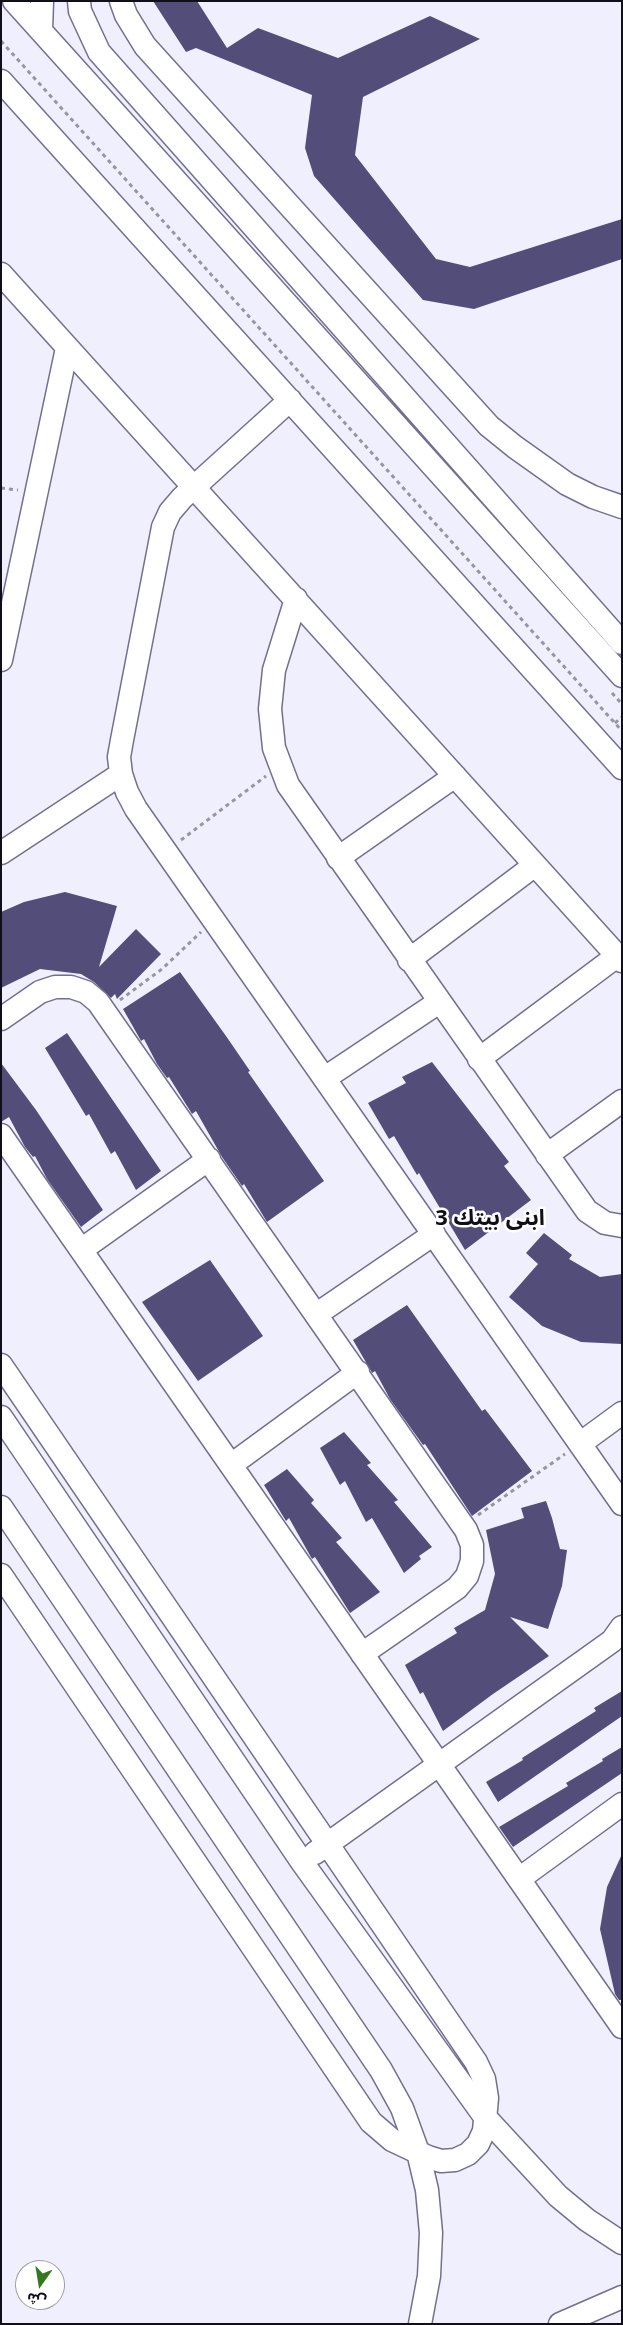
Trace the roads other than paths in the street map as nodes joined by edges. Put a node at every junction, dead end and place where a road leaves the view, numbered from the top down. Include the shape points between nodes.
1 (14, 1) edge
2 (42, 1) edge
3 (79, 1) edge
4 (121, 1) edge
5 (41, 31) junction
6 (1, 81) edge
7 (1, 274) edge
8 (67, 348) junction
9 (290, 400) junction
10 (382, 410) junction
11 (434, 431) junction
12 (194, 486) junction
13 (622, 507) edge
14 (581, 598) junction
15 (296, 599) junction
16 (622, 619) edge
17 (622, 642) edge
18 (1, 660) edge
19 (622, 676) edge
20 (622, 768) edge
21 (121, 774) junction
22 (455, 776) junction
23 (1, 854) edge
24 (338, 858) junction
25 (535, 865) junction
26 (620, 958) edge
27 (409, 960) junction
28 (439, 1002) junction
29 (1, 1019) edge
30 (479, 1059) junction
31 (325, 1078) junction
32 (622, 1100) edge
33 (1, 1135) edge
34 (547, 1155) junction
35 (208, 1159) junction
36 (622, 1226) edge
37 (434, 1234) junction
38 (82, 1250) junction
39 (317, 1314) junction
40 (1, 1365) edge
41 (358, 1372) junction
42 (622, 1414) edge
43 (1, 1417) edge
44 (581, 1443) junction
45 (231, 1465) junction
46 (622, 1504) edge
47 (1, 1507) edge
48 (1, 1575) edge
49 (622, 1627) edge
50 (362, 1654) junction
51 (440, 1765) junction
52 (622, 1804) edge
53 (328, 1844) junction
54 (302, 1862) junction
55 (519, 1879) junction
56 (622, 2027) edge
57 (485, 2118) junction
58 (418, 2152) junction
59 (622, 2243) edge
60 (622, 2297) edge
61 (420, 2324) edge
62 (560, 2324) edge

1 - 5 street
2 - 5 street
3 - 11 street via 80,11 99,52
4 - 13 street via 145,46 489,426 567,484
5 - 10 street
6 - 9 street
7 - 8 street
8 - 12 street
8 - 18 street
9 - 12 street
9 - 20 street
10 - 11 street
10 - 19 street
11 - 14 street
12 - 15 street
12 - 21 street via 170,512 163,527 119,757
14 - 16 street
14 - 17 street
15 - 22 street
15 - 24 street via 274,670 270,709 274,748 288,785
21 - 23 street
21 - 31 street via 131,800
22 - 24 street
22 - 25 street
24 - 27 street
25 - 26 street
25 - 27 street
26 - 30 street
27 - 28 street
28 - 30 street
28 - 31 street
29 - 35 street via 40,992 55,986 86,992 106,1011
30 - 34 street
31 - 37 street
32 - 34 street
33 - 38 street
34 - 36 street via 587,1211 605,1222
35 - 38 street
35 - 39 street
37 - 39 street
37 - 44 street
38 - 45 street
39 - 41 street
40 - 53 street
41 - 45 street
41 - 50 street via 463,1525 472,1545 472,1561 467,1576 457,1588
42 - 44 street
43 - 54 street
44 - 46 street
45 - 50 street
47 - 58 street via 381,2070 402,2108
48 - 58 street via 364,2112 380,2132
49 - 51 street via 612,1641
50 - 51 street
51 - 53 street
51 - 55 street
52 - 55 street
53 - 54 street
53 - 57 street via 476,2062 487,2098
54 - 57 street
55 - 56 street
57 - 58 street via 481,2138 468,2154 456,2160 441,2161
57 - 59 street via 558,2196 586,2220
58 - 61 street via 427,2190 431,2233 429,2276
60 - 62 street

